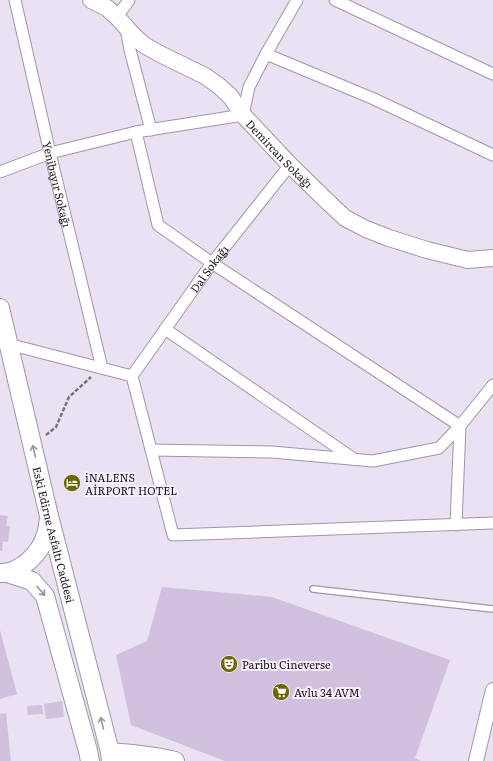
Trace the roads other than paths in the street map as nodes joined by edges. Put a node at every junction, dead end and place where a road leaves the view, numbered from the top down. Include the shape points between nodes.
1 (15, 0) edge
2 (91, 0) edge
3 (129, 0) edge
4 (296, 0) edge
5 (335, 0) edge
6 (122, 23) junction
7 (266, 54) junction
8 (493, 74) edge
9 (243, 115) junction
10 (151, 130) junction
11 (136, 132) junction
12 (50, 153) junction
13 (493, 155) edge
14 (290, 164) junction
15 (0, 172) edge
16 (493, 258) edge
17 (212, 263) junction
18 (0, 308) edge
19 (166, 329) junction
20 (8, 344) junction
21 (102, 368) junction
22 (132, 376) junction
23 (493, 385) edge
24 (460, 426) junction
25 (151, 450) junction
26 (355, 460) junction
27 (49, 516) junction
28 (493, 523) edge
29 (456, 525) junction
30 (4, 573) edge
31 (313, 589) dead end
32 (493, 609) edge
33 (492, 696) edge
34 (110, 756) edge
35 (90, 761) edge
36 (175, 761) edge
37 (476, 761) edge

1 - 12 street, Yenibayır Sokağı
2 - 6 main road, Demircan Sokağı via 107,8
3 - 6 street
4 - 7 street
5 - 8 street
6 - 9 main road, Demircan Sokağı via 144,45 205,76 219,86 230,96
6 - 10 street
7 - 9 street via 249,87
7 - 13 street via 374,99
9 - 10 street
9 - 14 main road, Demircan Sokağı
10 - 11 street
11 - 12 street
11 - 17 street via 158,225
12 - 15 street
12 - 21 street, Yenibayır Sokağı
14 - 16 main road, Demircan Sokağı via 345,218 366,229 446,255 468,260
14 - 17 street, Dal Sokağı
17 - 19 street, Dal Sokağı
17 - 24 street
18 - 20 main road, Eski Edirne Asfaltı Caddesi
19 - 22 street, Dal Sokağı
19 - 26 street
20 - 21 street
27 -> 20 main road, Eski Edirne Asfaltı Caddesi
21 - 22 street
22 - 25 street
23 - 24 street
24 - 26 street via 439,448 373,462
24 - 29 street
25 - 26 street via 272,452
25 - 29 street via 173,535
27 - 30 main road via 46,535 39,550 26,564
34 -> 27 main road, Eski Edirne Asfaltı Caddesi
28 - 29 street
30 -> 35 main road via 32,580 45,596
31 - 32 lane
33 - 37 street
34 - 36 main road via 139,754

